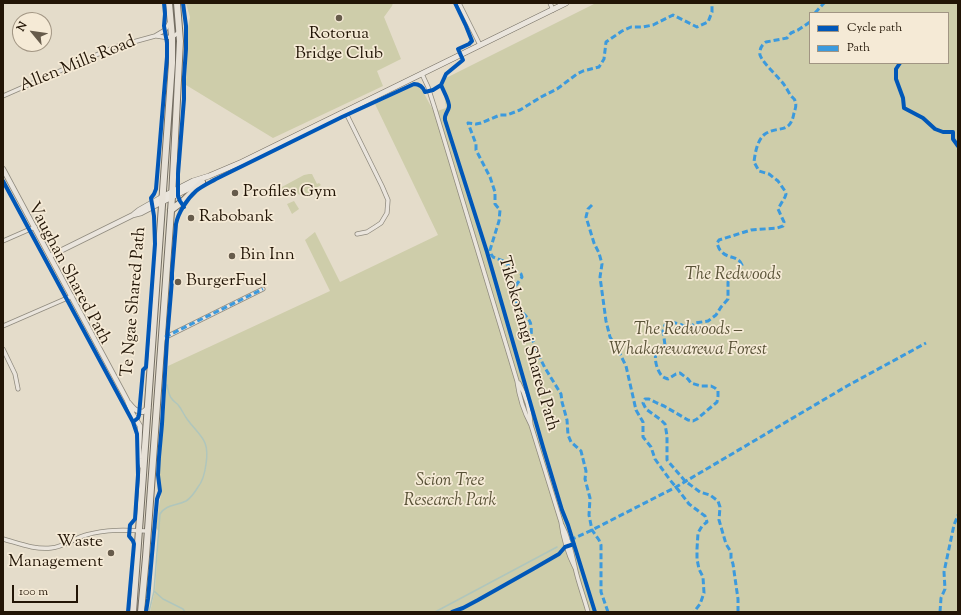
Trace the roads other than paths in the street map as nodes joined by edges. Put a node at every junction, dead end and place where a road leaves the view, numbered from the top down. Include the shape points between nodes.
1 (169, 3) edge
2 (178, 3) edge
3 (459, 3) edge
4 (550, 3) edge
5 (566, 3) edge
6 (553, 10) junction
7 (171, 18) junction
8 (180, 32) junction
9 (154, 36) junction
10 (171, 40) junction
11 (480, 45) junction
12 (422, 74) junction
13 (3, 96) edge
14 (345, 111) junction
15 (3, 168) edge
16 (209, 176) junction
17 (202, 182) junction
18 (172, 194) junction
19 (162, 200) junction
20 (171, 210) junction
21 (35, 227) junction
22 (357, 234) dead end
23 (3, 241) edge
24 (50, 256) junction
25 (263, 289) dead end
26 (72, 296) junction
27 (3, 326) edge
28 (162, 339) junction
29 (3, 350) edge
30 (18, 389) dead end
31 (127, 400) junction
32 (148, 408) junction
33 (144, 470) junction
34 (139, 531) junction
35 (147, 531) junction
36 (3, 539) edge
37 (133, 612) edge
38 (141, 612) edge
39 (588, 612) edge

1 - 7 highway
2 - 8 highway
3 - 11 street
4 - 6 street
5 - 6 main road
6 - 11 main road
7 - 9 street, Allen Mills Road via 165,30
7 - 10 highway
8 - 10 street
8 - 18 highway
9 - 10 street, Allen Mills Road
9 - 13 street, Allen Mills Road via 110,49
10 - 19 highway
11 - 12 main road
12 - 14 main road
12 - 39 street via 527,404 562,533
14 - 16 main road
14 - 22 street via 388,200 387,213 381,222 367,232
15 - 21 street
16 - 17 main road
16 - 18 main road via 193,181
17 - 18 main road
17 - 20 highway
18 - 19 main road
18 - 20 highway
19 - 24 street via 142,213 133,214
19 - 32 highway
20 - 28 highway
21 - 23 street
21 - 24 street
24 - 26 street
25 - 28 street
26 - 27 street
26 - 31 street
28 - 35 highway
29 - 30 street via 15,374
31 - 32 street via 139,412
31 - 33 street via 140,426 140,459
32 - 33 highway
33 - 34 highway
34 - 35 street
34 - 36 street via 95,533 52,548 34,547
34 - 37 highway
35 - 38 highway

